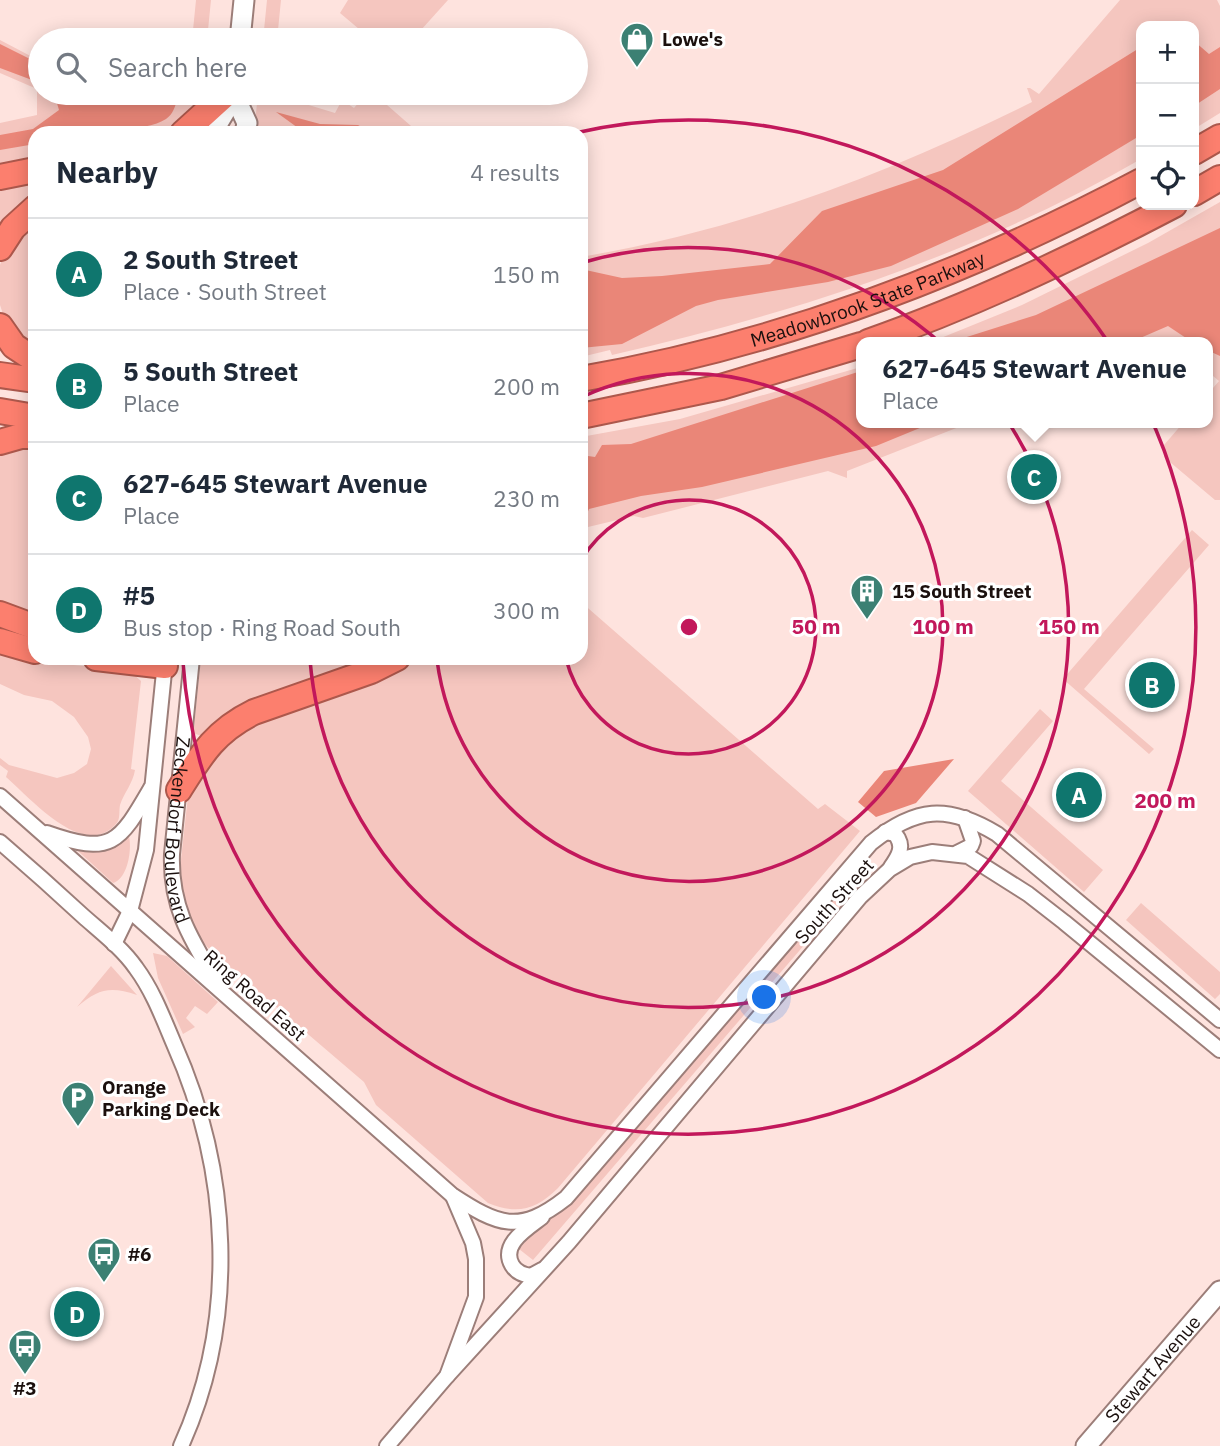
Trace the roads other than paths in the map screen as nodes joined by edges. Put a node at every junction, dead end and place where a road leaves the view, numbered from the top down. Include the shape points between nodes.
1 (244, 0) edge
2 (241, 28) edge
3 (219, 105) edge
4 (227, 105) edge
5 (238, 105) edge
6 (192, 126) edge
7 (218, 126) edge
8 (246, 126) edge
9 (1220, 137) edge
10 (1199, 149) edge
11 (28, 171) edge
12 (0, 177) edge
13 (1220, 178) edge
14 (1136, 184) edge
15 (1199, 190) edge
16 (1165, 210) edge
17 (28, 214) edge
18 (0, 248) edge
19 (0, 326) edge
20 (881, 337) edge
21 (856, 347) edge
22 (28, 355) edge
23 (0, 375) edge
24 (588, 378) edge
25 (28, 379) edge
26 (664, 400) junction
27 (0, 411) edge
28 (588, 415) edge
29 (28, 416) edge
30 (588, 429) edge
31 (28, 436) edge
32 (0, 442) edge
33 (0, 614) edge
34 (28, 624) edge
35 (0, 641) edge
36 (28, 649) edge
37 (165, 665) edge
38 (191, 665) edge
39 (383, 665) edge
40 (153, 784) junction
41 (178, 790) junction
42 (0, 796) edge
43 (965, 818) junction
44 (38, 830) junction
45 (885, 832) junction
46 (0, 842) edge
47 (957, 853) junction
48 (890, 869) junction
49 (130, 911) junction
50 (114, 944) junction
51 (223, 993) junction
52 (1220, 1020) edge
53 (1220, 1050) edge
54 (452, 1195) junction
55 (545, 1214) junction
56 (548, 1266) junction
57 (1220, 1290) edge
58 (447, 1376) junction
59 (181, 1446) edge
60 (387, 1446) edge
61 (1086, 1446) edge

1 - 2 main road
3 - 6 highway
4 - 7 main road
5 - 8 main road
9 - 10 highway
11 - 12 highway
13 - 15 highway
14 - 24 highway, Meadowbrook State Parkway via 1012,246 869,304 718,350
16 - 20 highway, Meadowbrook State Parkway via 1010,286
17 - 18 highway
19 - 22 highway
21 - 26 highway, Meadowbrook State Parkway
23 - 25 highway
26 - 28 highway, Meadowbrook State Parkway
26 - 30 highway
27 - 29 highway
31 - 32 highway
33 - 34 highway
35 - 36 highway
37 - 40 street, Zeckendorf Boulevard
38 - 41 street, Zeckendorf Boulevard
39 - 41 highway via 236,721 206,746
40 - 44 street via 127,828 110,841 79,844
40 - 49 street, Zeckendorf Boulevard via 146,850
41 - 51 street, Zeckendorf Boulevard via 172,854 174,894 190,938
42 - 44 street, Ring Road East
43 - 45 street, South Street via 927,812
43 - 47 street via 973,841
43 - 52 street, South Street via 997,834
44 - 49 street, Ring Road East
45 - 48 street via 895,834 901,845
45 - 55 street, South Street via 566,1198
46 - 50 street
47 - 48 street, South Street via 921,854
47 - 53 street, South Street via 976,859 1028,894
48 - 56 street, South Street via 860,897
49 - 50 street, Zeckendorf Boulevard
49 - 51 street, Ring Road East
50 - 59 street via 151,993 191,1083 205,1125 218,1196 219,1289 212,1340
51 - 54 street, Ring Road East
54 - 55 street, South Street via 487,1218 513,1223
54 - 58 street via 473,1243 476,1297
55 - 56 street, South Street via 516,1239 509,1255 512,1266 525,1276 535,1276
56 - 58 street, South Street
57 - 61 main road, Stewart Avenue
58 - 60 street, South Street

